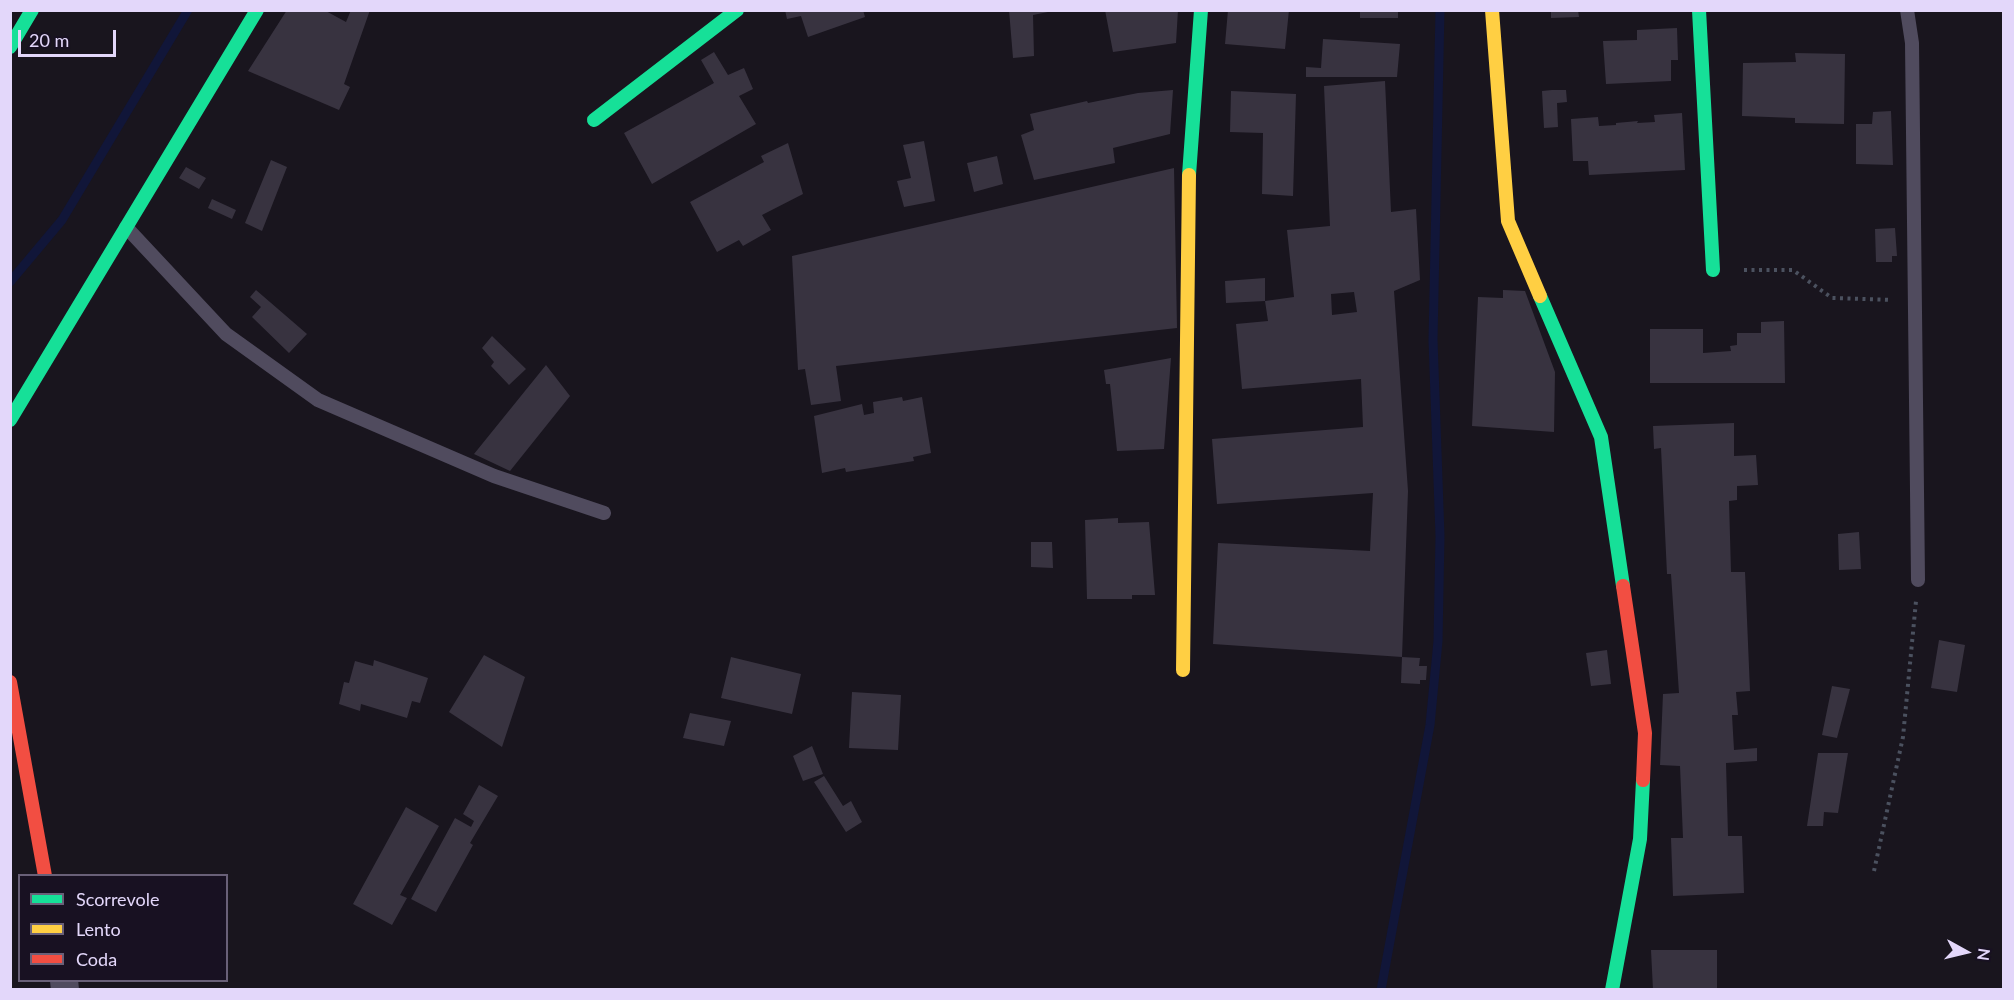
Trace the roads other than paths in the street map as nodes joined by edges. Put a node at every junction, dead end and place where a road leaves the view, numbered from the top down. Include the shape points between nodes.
1 (32, 10) edge
2 (256, 10) edge
3 (737, 10) edge
4 (1201, 10) edge
5 (1492, 10) edge
6 (1699, 10) edge
7 (1907, 10) edge
8 (10, 47) edge
9 (594, 120) dead end
10 (126, 227) junction
11 (1713, 270) road end
12 (10, 420) edge
13 (604, 513) dead end
14 (1918, 579) road end
15 (1183, 670) dead end
16 (10, 682) edge
17 (45, 874) edge
18 (1612, 990) edge

1 - 8 street
2 - 10 street
3 - 9 street
4 - 15 street via 1189,174
5 - 18 street via 1508,221 1601,437 1645,733 1640,839
6 - 11 street
7 - 14 lane via 1912,43
10 - 12 street
10 - 13 lane via 226,333 318,400 494,476
16 - 17 street

